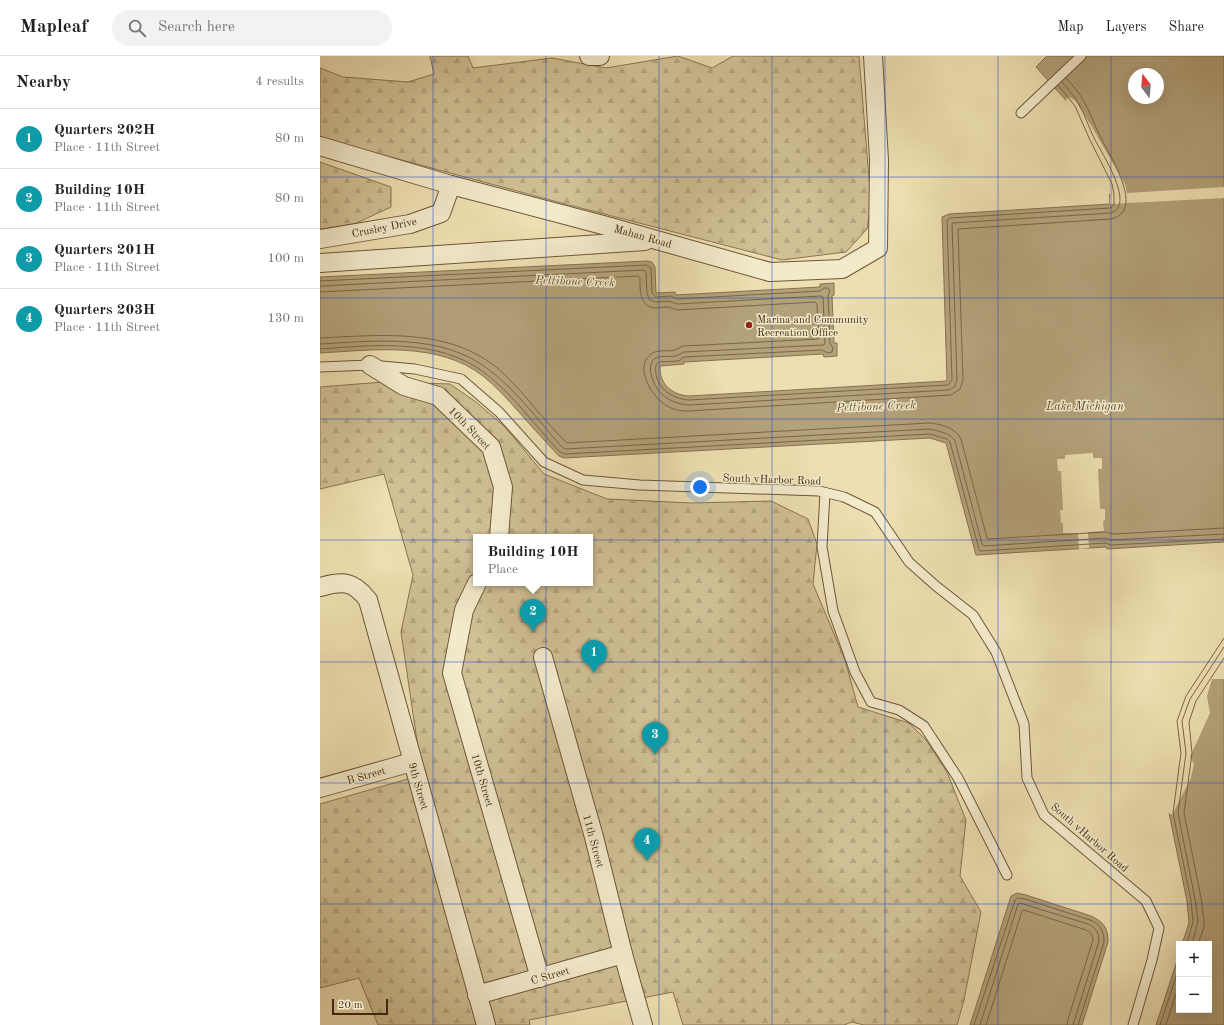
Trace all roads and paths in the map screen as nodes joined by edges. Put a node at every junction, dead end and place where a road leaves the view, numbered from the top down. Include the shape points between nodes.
1 (589, 56) edge
2 (600, 56) edge
3 (873, 56) edge
4 (1081, 56) edge
5 (1021, 113) dead end
6 (320, 146) edge
7 (451, 185) junction
8 (320, 239) edge
9 (658, 240) junction
10 (320, 263) edge
11 (370, 365) junction
12 (320, 367) edge
13 (825, 493) junction
14 (499, 534) edge
15 (476, 586) edge
16 (320, 587) edge
17 (544, 658) dead end
18 (412, 762) junction
19 (320, 788) edge
20 (1007, 875) dead end
21 (623, 954) junction
22 (540, 978) junction
23 (477, 995) junction
24 (486, 1025) edge
25 (643, 1025) edge
26 (1133, 1025) edge

1 - 2 street
3 - 9 street, Mahan Road via 879,160 878,248 842,269 770,272
4 - 5 lane
6 - 7 street, Mahan Road
7 - 8 street, Crusley Drive via 441,213 410,224
7 - 9 street, Mahan Road
9 - 10 street
11 - 12 lane, South vHarbor Road
11 - 13 lane, South vHarbor Road via 415,369 461,379 499,412 544,462 584,480 640,486
11 - 14 street, 10th Street via 404,386 438,396 491,447 503,487
13 - 20 lane via 822,547 833,612 855,672 871,702 899,710 924,726 958,778
13 - 26 lane, South vHarbor Road via 844,497 875,512 909,562 972,615 996,652 1024,724 1027,778 1044,815 1146,901 1159,928
15 - 22 street, 10th Street via 464,610 452,673
16 - 18 street, 9th Street via 347,583 360,590 368,600
17 - 21 street, 11th Street via 594,837
18 - 19 street, B Street
18 - 23 street, 9th Street
21 - 22 street, C Street
21 - 25 street, 11th Street
22 - 23 street, C Street
23 - 24 street, 9th Street

